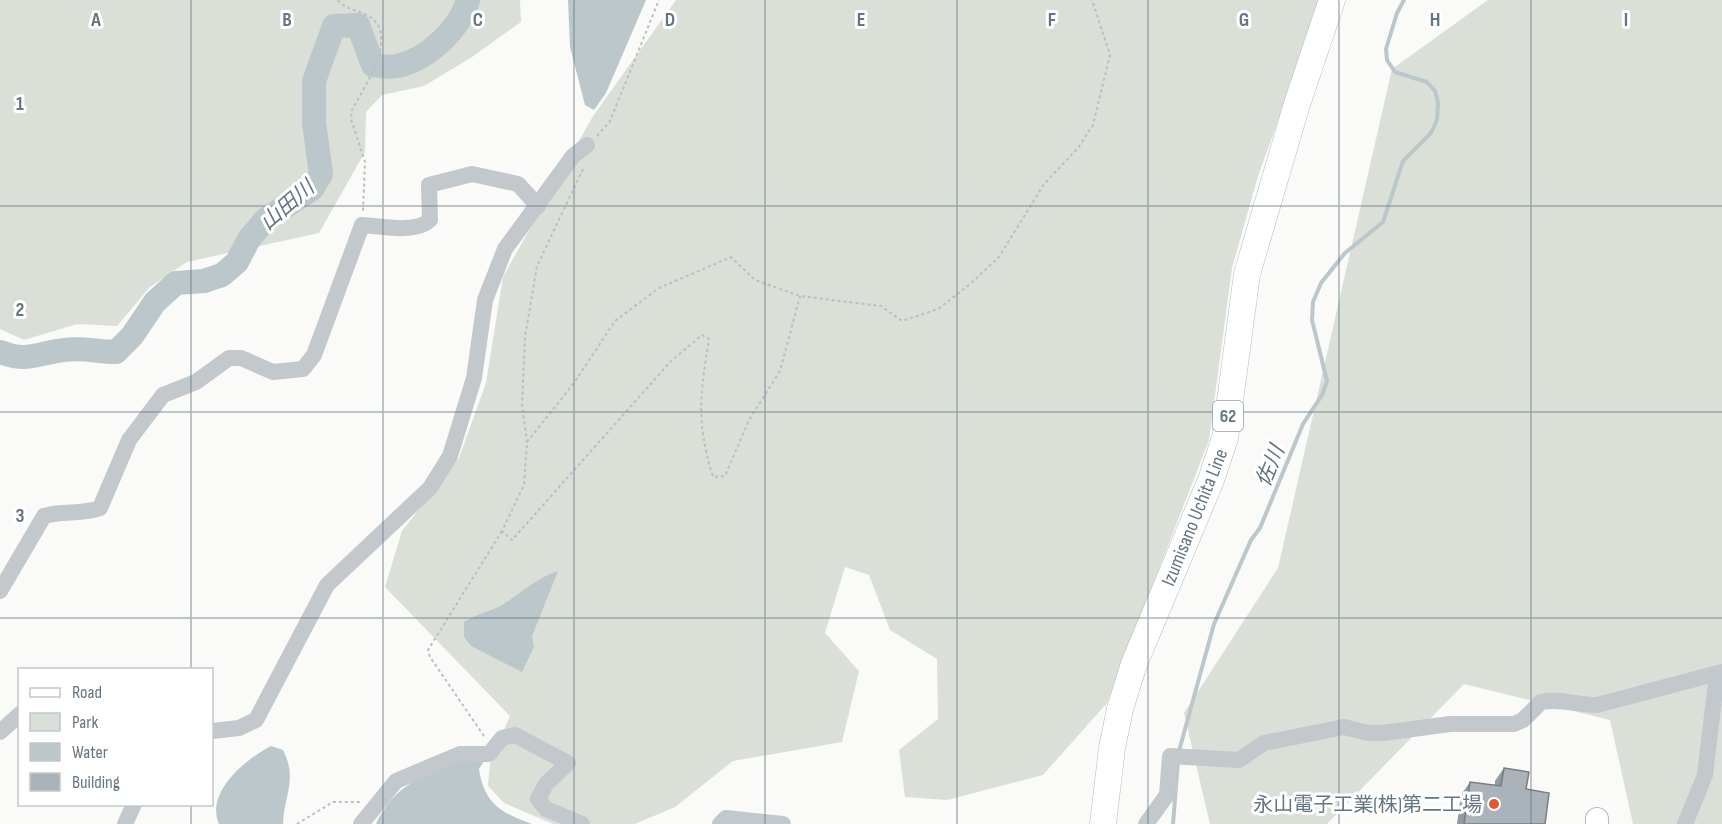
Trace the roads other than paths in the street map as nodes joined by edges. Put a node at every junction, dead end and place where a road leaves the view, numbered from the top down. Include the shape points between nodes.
1 (1332, 0) edge
2 (587, 146) road end
3 (538, 206) junction
4 (0, 591) edge
5 (1719, 673) edge
6 (18, 716) edge
7 (213, 731) edge
8 (0, 732) edge
9 (133, 806) edge
10 (125, 824) edge
11 (361, 824) edge
12 (582, 824) edge
13 (720, 824) edge
14 (783, 824) edge
15 (1103, 824) edge
16 (1146, 824) edge
17 (1685, 824) edge

1 - 15 main road, Izumisano Uchita Line / 62 via 1247,274 1225,438 1134,664 1120,709
2 - 3 street via 573,156
3 - 4 street via 518,184 472,174 429,185 430,220 424,225 362,225 314,355 303,369 273,372 241,358 229,358 196,382 163,396 129,440 100,508 44,516
3 - 7 street via 505,249 485,300 474,378 450,456 430,488 327,585 256,720 239,728
5 - 16 street via 1597,705 1569,700 1541,702 1514,724 1450,724 1383,733 1344,727 1264,743 1239,760 1179,756 1167,795
5 - 17 street via 1705,776
6 - 8 street
9 - 10 street
11 - 12 street via 396,781 460,753 489,754 502,738 515,735 568,763 546,784 538,799 546,809
13 - 14 street via 726,818

